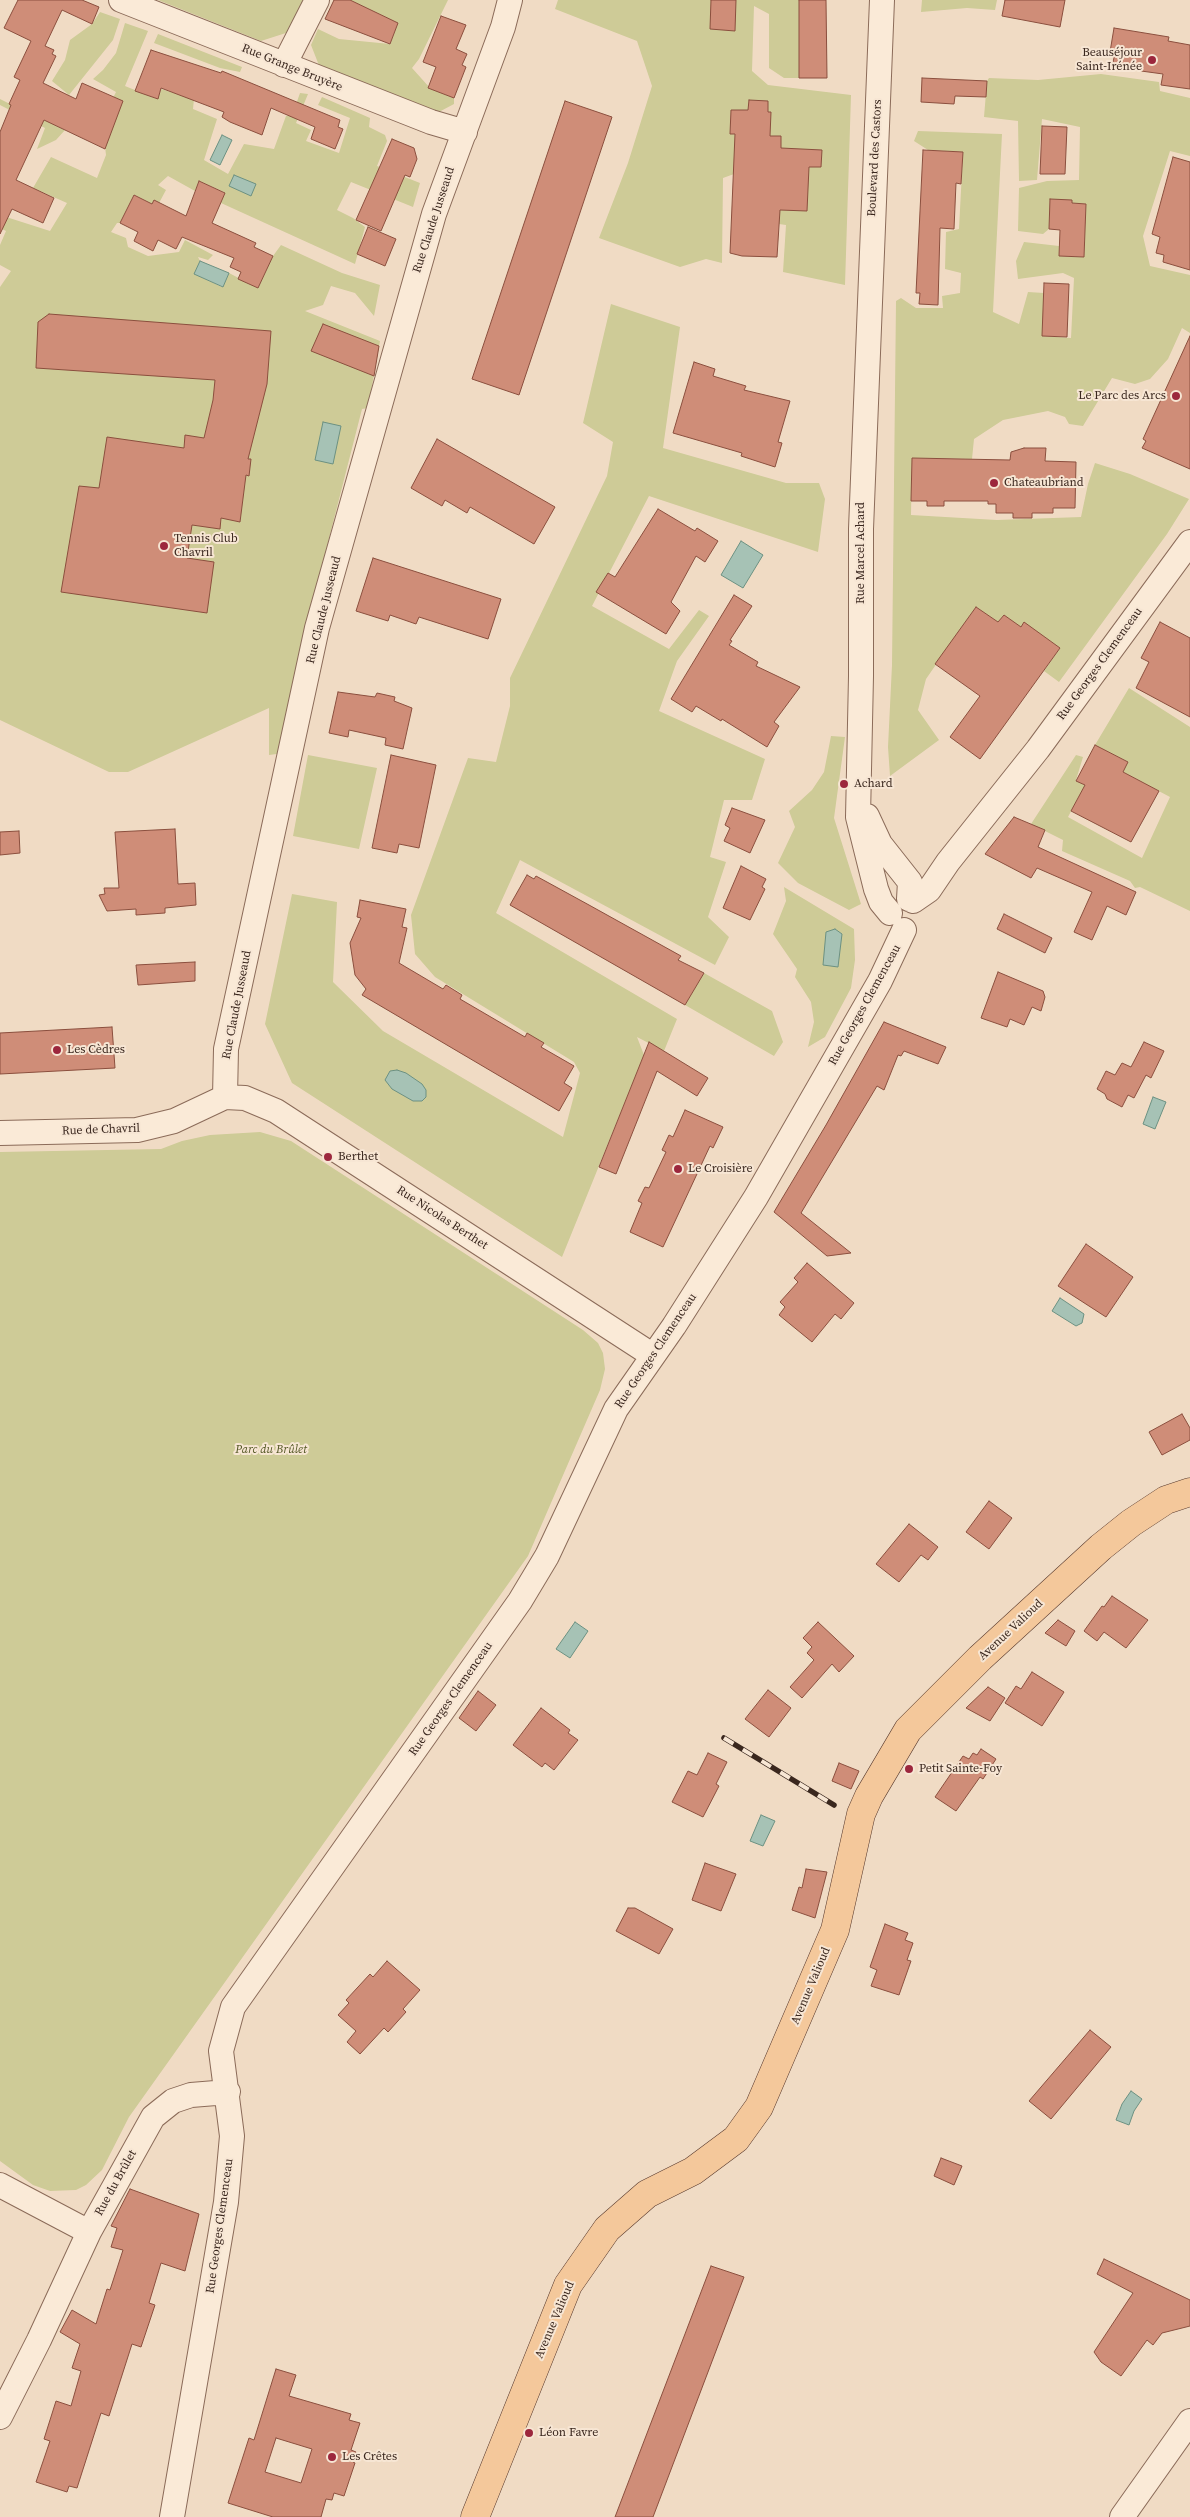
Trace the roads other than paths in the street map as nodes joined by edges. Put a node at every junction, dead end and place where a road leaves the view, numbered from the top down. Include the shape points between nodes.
1 (121, 0) edge
2 (317, 0) edge
3 (510, 0) edge
4 (882, 0) edge
5 (284, 65) junction
6 (465, 132) junction
7 (868, 316) joint
8 (1190, 542) edge
9 (860, 790) junction
10 (911, 900) junction
11 (897, 922) junction
12 (225, 1097) junction
13 (0, 1133) edge
14 (652, 1355) junction
15 (1190, 1492) edge
16 (228, 2092) junction
17 (0, 2184) edge
18 (89, 2232) junction
19 (0, 2417) edge
20 (1190, 2421) edge
21 (172, 2517) edge
22 (475, 2517) edge
23 (1122, 2517) edge

1 - 5 street, Rue Grange Bruyère
2 - 5 street
3 - 6 street, Rue Claude Jusseaud
4 - 7 street, Boulevard des Castors
5 - 6 street, Rue Grange Bruyère
6 - 12 street, Rue Claude Jusseaud via 434,214 317,628 226,1049
7 - 9 street, Rue Marcel Achard via 861,529
8 - 10 street, Rue Georges Clemenceau via 1038,749 929,890
9 - 10 street, Rue Marcel Achard via 880,844 910,882
9 - 11 street, Rue Marcel Achard via 858,817 865,850 881,902
10 - 11 street, Rue Marcel Achard via 920,908 917,926
11 - 14 street, Rue Georges Clemenceau via 880,981 756,1197
12 - 13 street, Rue de Chavril via 154,1128
12 - 14 street, Rue Nicolas Berthet via 245,1098 276,1111
14 - 16 street, Rue Georges Clemenceau via 616,1409 547,1556 520,1601 233,2008 221,2051
15 - 22 main road, Avenue Valioud via 1130,1522 980,1658 908,1730 861,1814 835,1930 760,2107 736,2139 693,2171 647,2194 607,2229 568,2285
16 - 18 street, Rue du Brûlet via 191,2095 173,2101 153,2117
16 - 21 street, Rue Georges Clemenceau via 232,2136 226,2202
17 - 18 street
18 - 19 street
20 - 23 street

